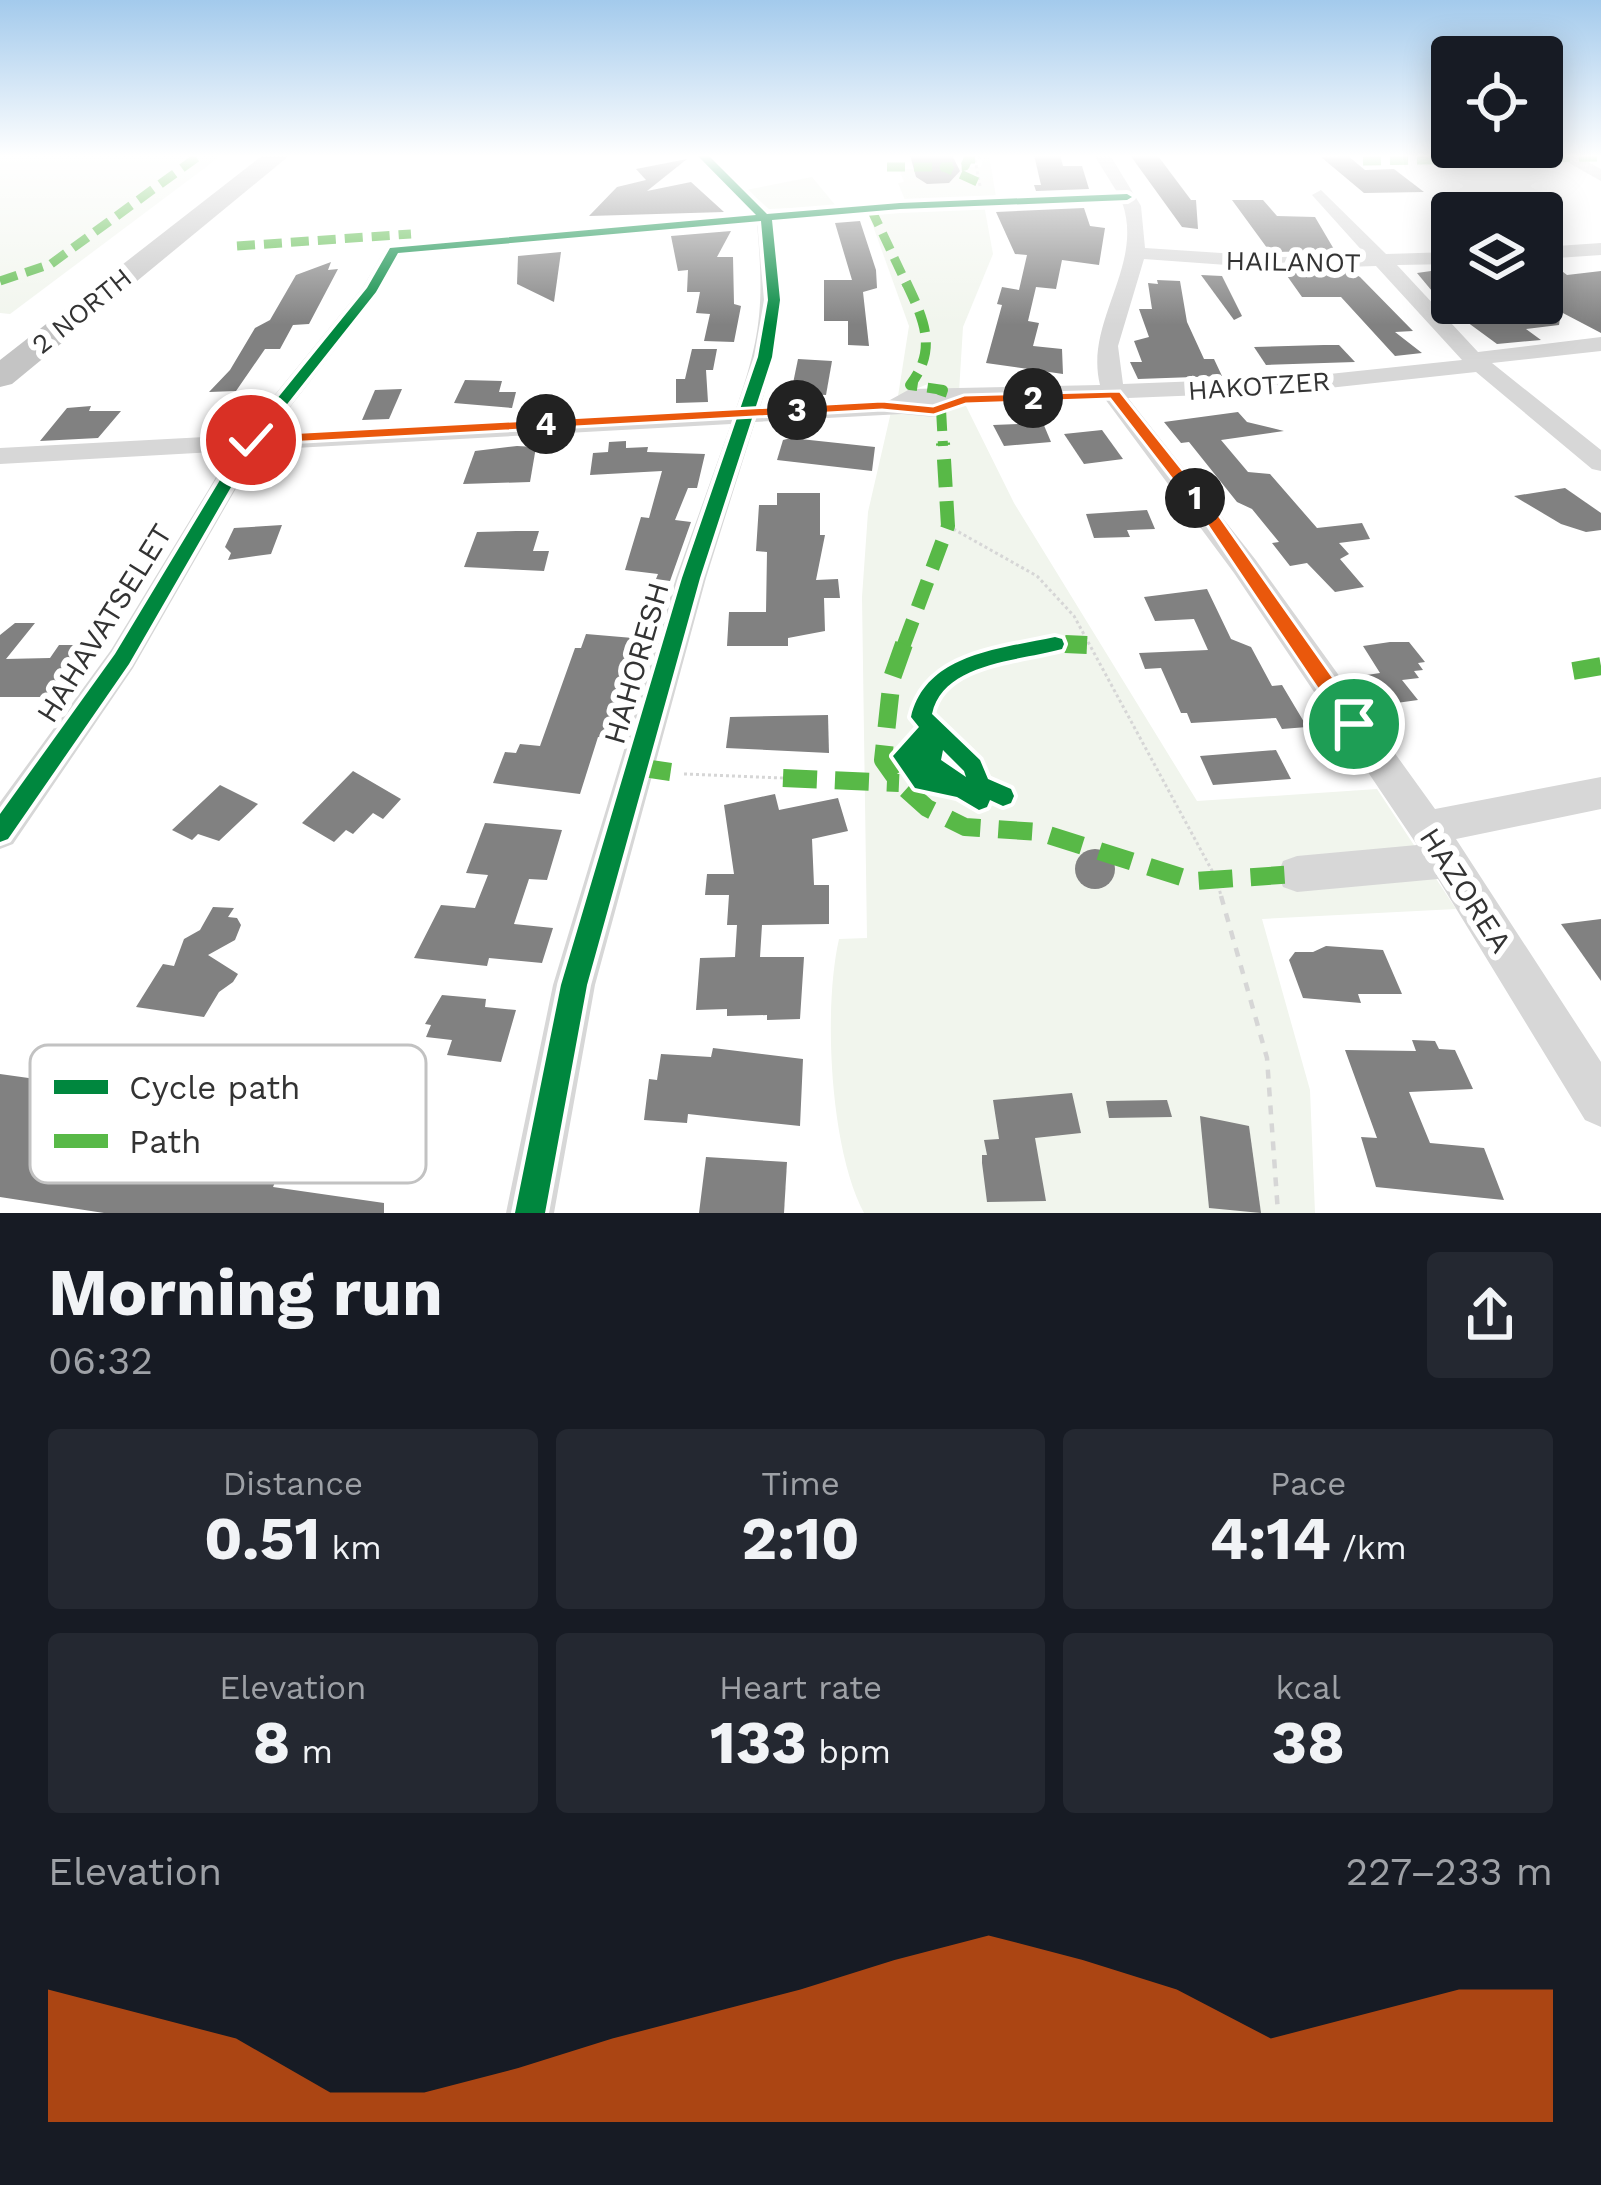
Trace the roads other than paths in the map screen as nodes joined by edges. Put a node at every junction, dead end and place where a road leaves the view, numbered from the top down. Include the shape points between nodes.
1 (173, 212) edge
2 (207, 212) edge
3 (759, 212) edge
4 (842, 212) edge
5 (1134, 212) edge
6 (1336, 212) edge
7 (766, 219) junction
8 (1601, 250) edge
9 (1563, 252) edge
10 (1135, 253) junction
11 (1431, 259) edge
12 (1383, 262) junction
13 (0, 342) edge
14 (1601, 344) edge
15 (1477, 362) junction
16 (0, 377) edge
17 (1114, 394) junction
18 (748, 413) junction
19 (251, 440) junction
20 (1595, 452) edge
21 (0, 456) edge
22 (1601, 793) edge
23 (1425, 828) junction
24 (0, 832) edge
25 (1448, 860) junction
26 (1297, 874) dead end
27 (1601, 1104) edge
28 (530, 1213) edge

1 - 13 highway
2 - 16 highway, 2 NORTH
3 - 7 street
4 - 7 street, HAHAVATSELET
5 - 10 street
6 - 12 street
7 - 18 street, HAHORESH via 774,300
7 - 19 street, HAHAVATSELET via 394,250
8 - 9 street
10 - 12 street, HAILANOT
10 - 17 street via 1104,344
11 - 12 street, HAILANOT
12 - 15 street
14 - 15 street, HAKOTZER
15 - 17 street, HAKOTZER via 1301,384
15 - 20 street
17 - 18 street, HAKOTZER via 954,401 934,410
17 - 23 street, HAZOREA via 1212,518
18 - 19 street
18 - 28 street, HAHORESH via 691,578 574,985
19 - 21 street
19 - 24 street, HAHAVATSELET via 122,659
22 - 23 street
23 - 25 street, HAZOREA
25 - 26 street
25 - 27 street, HAZOREA

